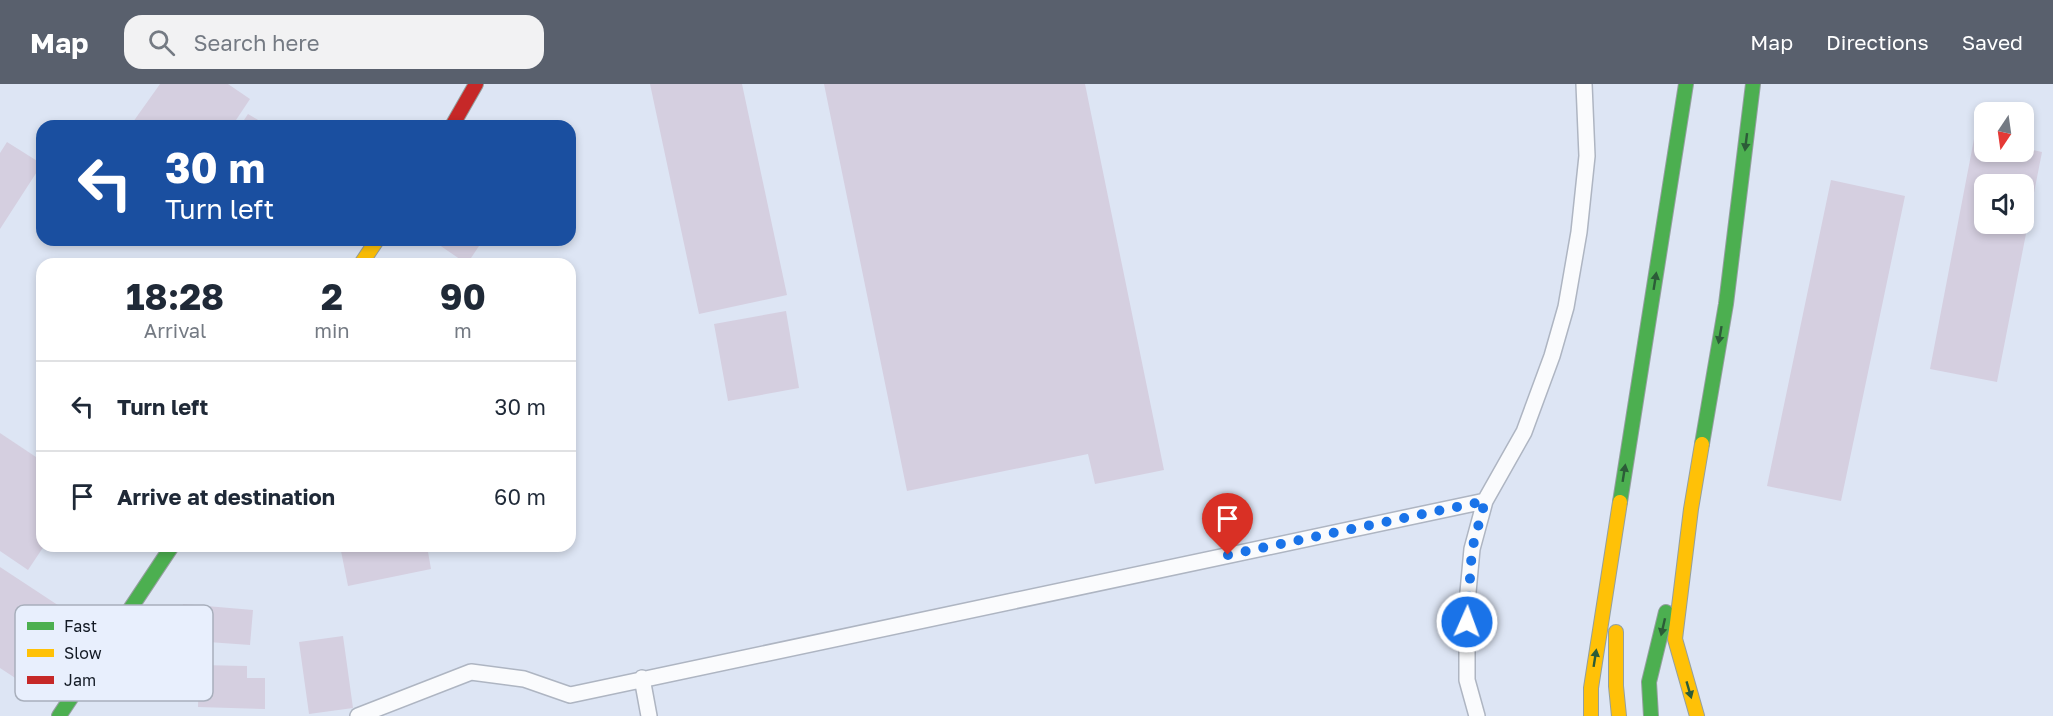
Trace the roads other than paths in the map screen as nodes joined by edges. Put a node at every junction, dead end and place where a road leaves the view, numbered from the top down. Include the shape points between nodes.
1 (476, 84) edge
2 (1584, 84) edge
3 (1686, 84) edge
4 (1753, 84) edge
5 (455, 120) edge
6 (1485, 501) junction
7 (1691, 509) junction
8 (1615, 531) junction
9 (168, 552) edge
10 (133, 605) edge
11 (642, 678) junction
12 (69, 701) edge
13 (59, 716) edge
14 (358, 716) edge
15 (649, 716) edge
16 (1476, 716) edge
17 (1591, 716) edge
18 (1619, 716) edge
19 (1652, 716) edge
20 (1697, 716) edge

1 - 5 main road
2 - 6 lane via 1587,156 1566,307 1524,432
8 -> 3 main road
4 -> 7 main road via 1726,304
6 - 11 lane
6 - 16 lane via 1472,549 1467,603 1467,680
7 -> 19 main road via 1650,682
7 -> 20 main road via 1675,639
17 -> 8 main road via 1591,688
8 - 18 main road
9 - 10 main road
11 - 14 lane via 570,695 524,679 471,672
11 - 15 lane
12 - 13 main road

